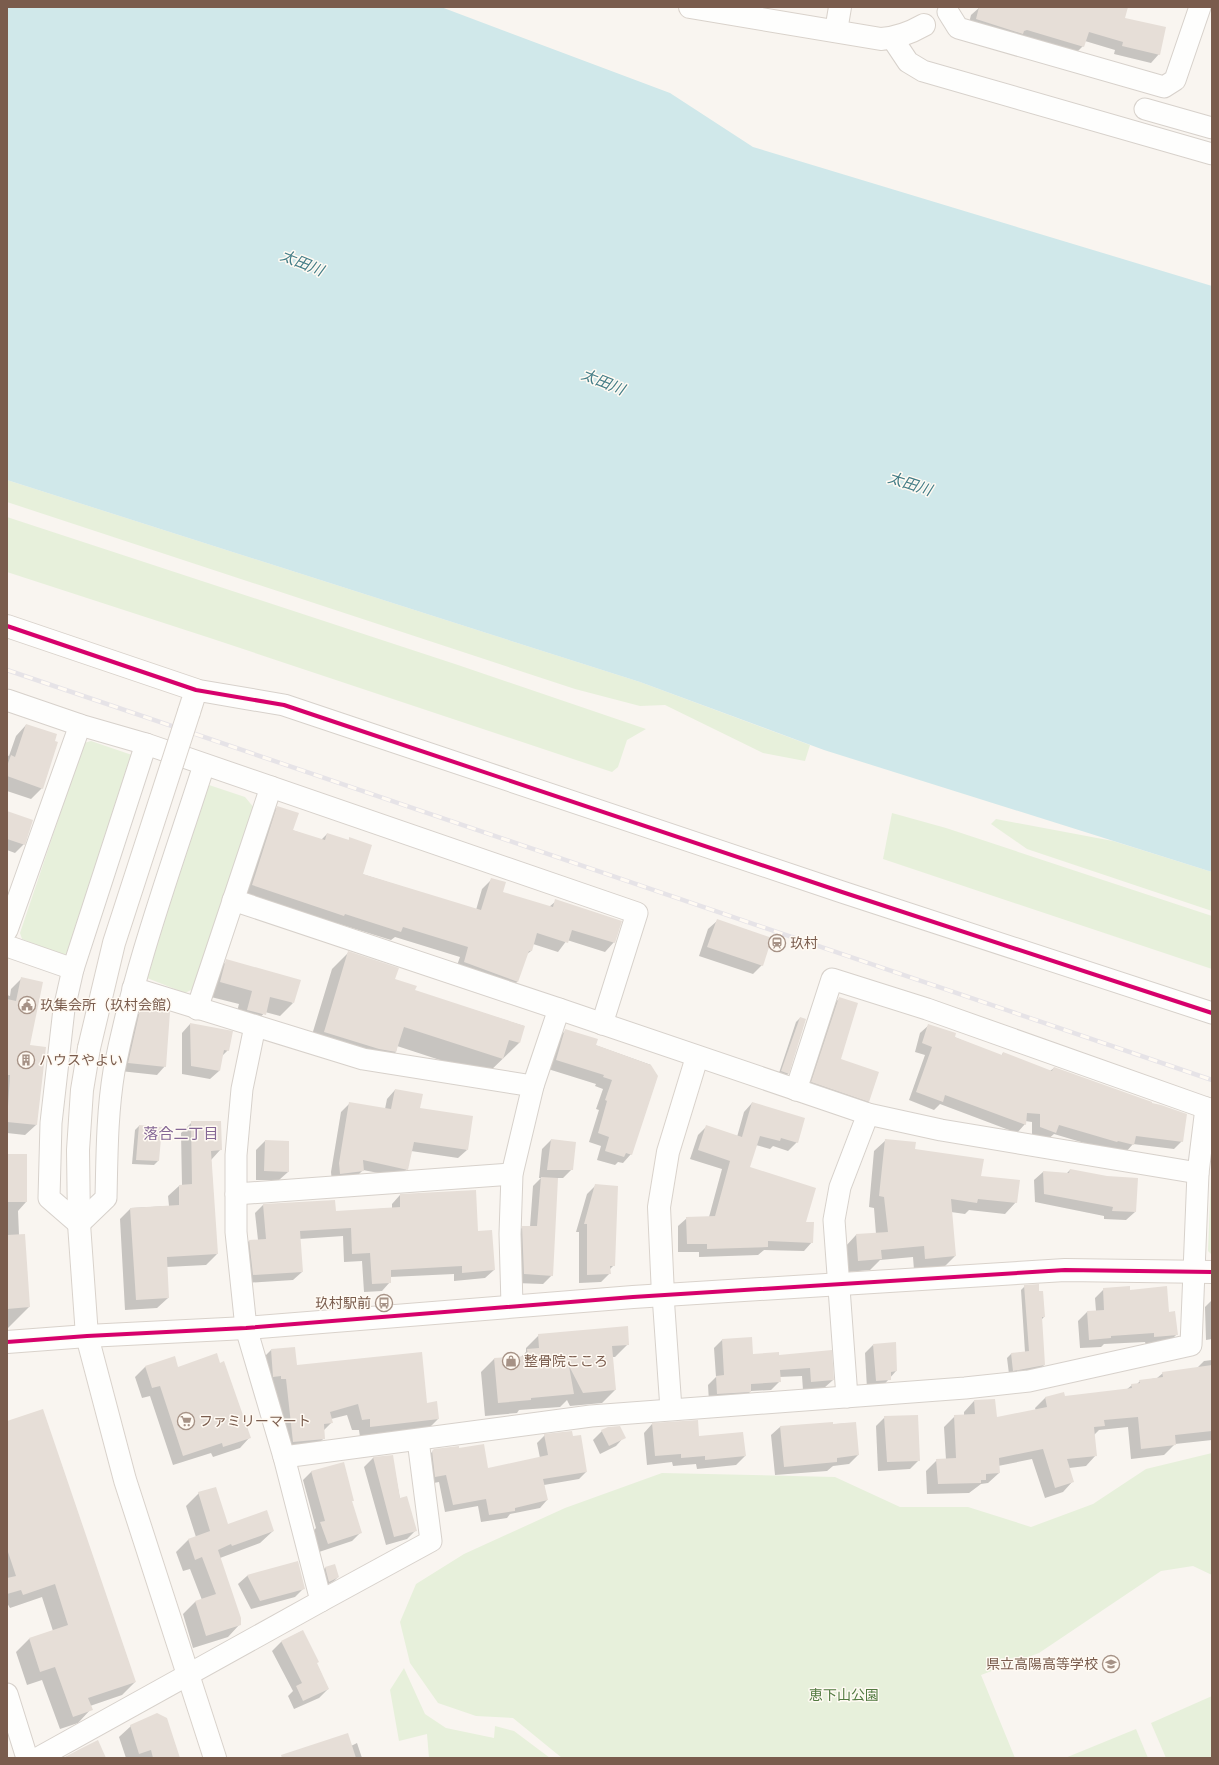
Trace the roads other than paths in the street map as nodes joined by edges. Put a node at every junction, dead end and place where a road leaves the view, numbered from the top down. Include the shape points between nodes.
1 (690, 7) edge
2 (840, 7) edge
3 (953, 10) edge
4 (1203, 13) edge
5 (924, 25) joint
6 (836, 31) junction
7 (892, 38) junction
8 (1145, 109) dead end
9 (1212, 128) edge
10 (1212, 154) edge
11 (7, 626) edge
12 (196, 690) junction
13 (7, 700) edge
14 (80, 725) junction
15 (146, 744) junction
16 (204, 765) junction
17 (271, 787) junction
18 (233, 900) junction
19 (7, 930) edge
20 (7, 946) edge
21 (74, 969) junction
22 (133, 988) junction
23 (197, 1009) junction
24 (559, 1009) junction
25 (1212, 1013) edge
26 (602, 1024) junction
27 (255, 1026) junction
28 (697, 1057) junction
29 (533, 1086) junction
30 (796, 1090) junction
31 (1209, 1109) edge
32 (868, 1114) junction
33 (1198, 1173) junction
34 (512, 1174) junction
35 (236, 1194) junction
36 (79, 1224) junction
37 (1203, 1272) edge
38 (839, 1284) junction
39 (662, 1295) junction
40 (512, 1305) junction
41 (246, 1328) junction
42 (88, 1336) junction
43 (7, 1342) edge
44 (847, 1397) junction
45 (671, 1410) junction
46 (418, 1440) junction
47 (284, 1457) junction
48 (321, 1601) junction
49 (189, 1676) junction
50 (7, 1694) edge
51 (27, 1758) edge
52 (38, 1758) edge
53 (215, 1758) edge

1 - 6 street
2 - 6 street
3 - 4 street via 958,28 1164,87 1175,80
3 - 5 street
5 - 7 street via 910,33
6 - 7 street via 881,39
7 - 10 street via 908,62 923,71
8 - 9 street
11 - 12 street
12 - 25 street via 284,705 835,890
12 - 36 street, bridge via 114,943 88,1048 79,1142
13 - 14 street
14 - 15 street
14 - 19 street
15 - 16 street
15 - 21 street
16 - 17 street
16 - 22 street
17 - 18 street
17 - 26 street via 637,913
18 - 23 street
18 - 24 street
20 - 21 street
21 - 36 street via 64,1009 51,1123 49,1198
22 - 23 street
22 - 36 street via 114,1072 107,1136 106,1198
23 - 27 street
24 - 26 street
24 - 29 street
26 - 28 street
27 - 29 street via 363,1059
27 - 35 street via 242,1089 236,1155
28 - 30 street
28 - 39 street via 668,1152 659,1207
29 - 34 street
30 - 31 street via 832,979 927,1009
30 - 32 street
31 - 33 street
32 - 33 street via 941,1130
32 - 38 street via 840,1187 834,1220
33 - 37 street
34 - 35 street
34 - 40 street
35 - 41 street via 236,1232
36 - 42 street
37 - 38 street via 1065,1270
37 - 44 street via 1191,1345 1028,1381
38 - 39 street
38 - 44 street
39 - 40 street
39 - 45 street
40 - 41 street
41 - 42 street
41 - 47 street
42 - 43 street
42 - 49 street via 125,1480
44 - 45 street
45 - 46 street via 591,1416
46 - 47 street
46 - 48 street via 431,1541
47 - 48 street
48 - 49 street
49 - 52 street
49 - 53 street
50 - 51 street

